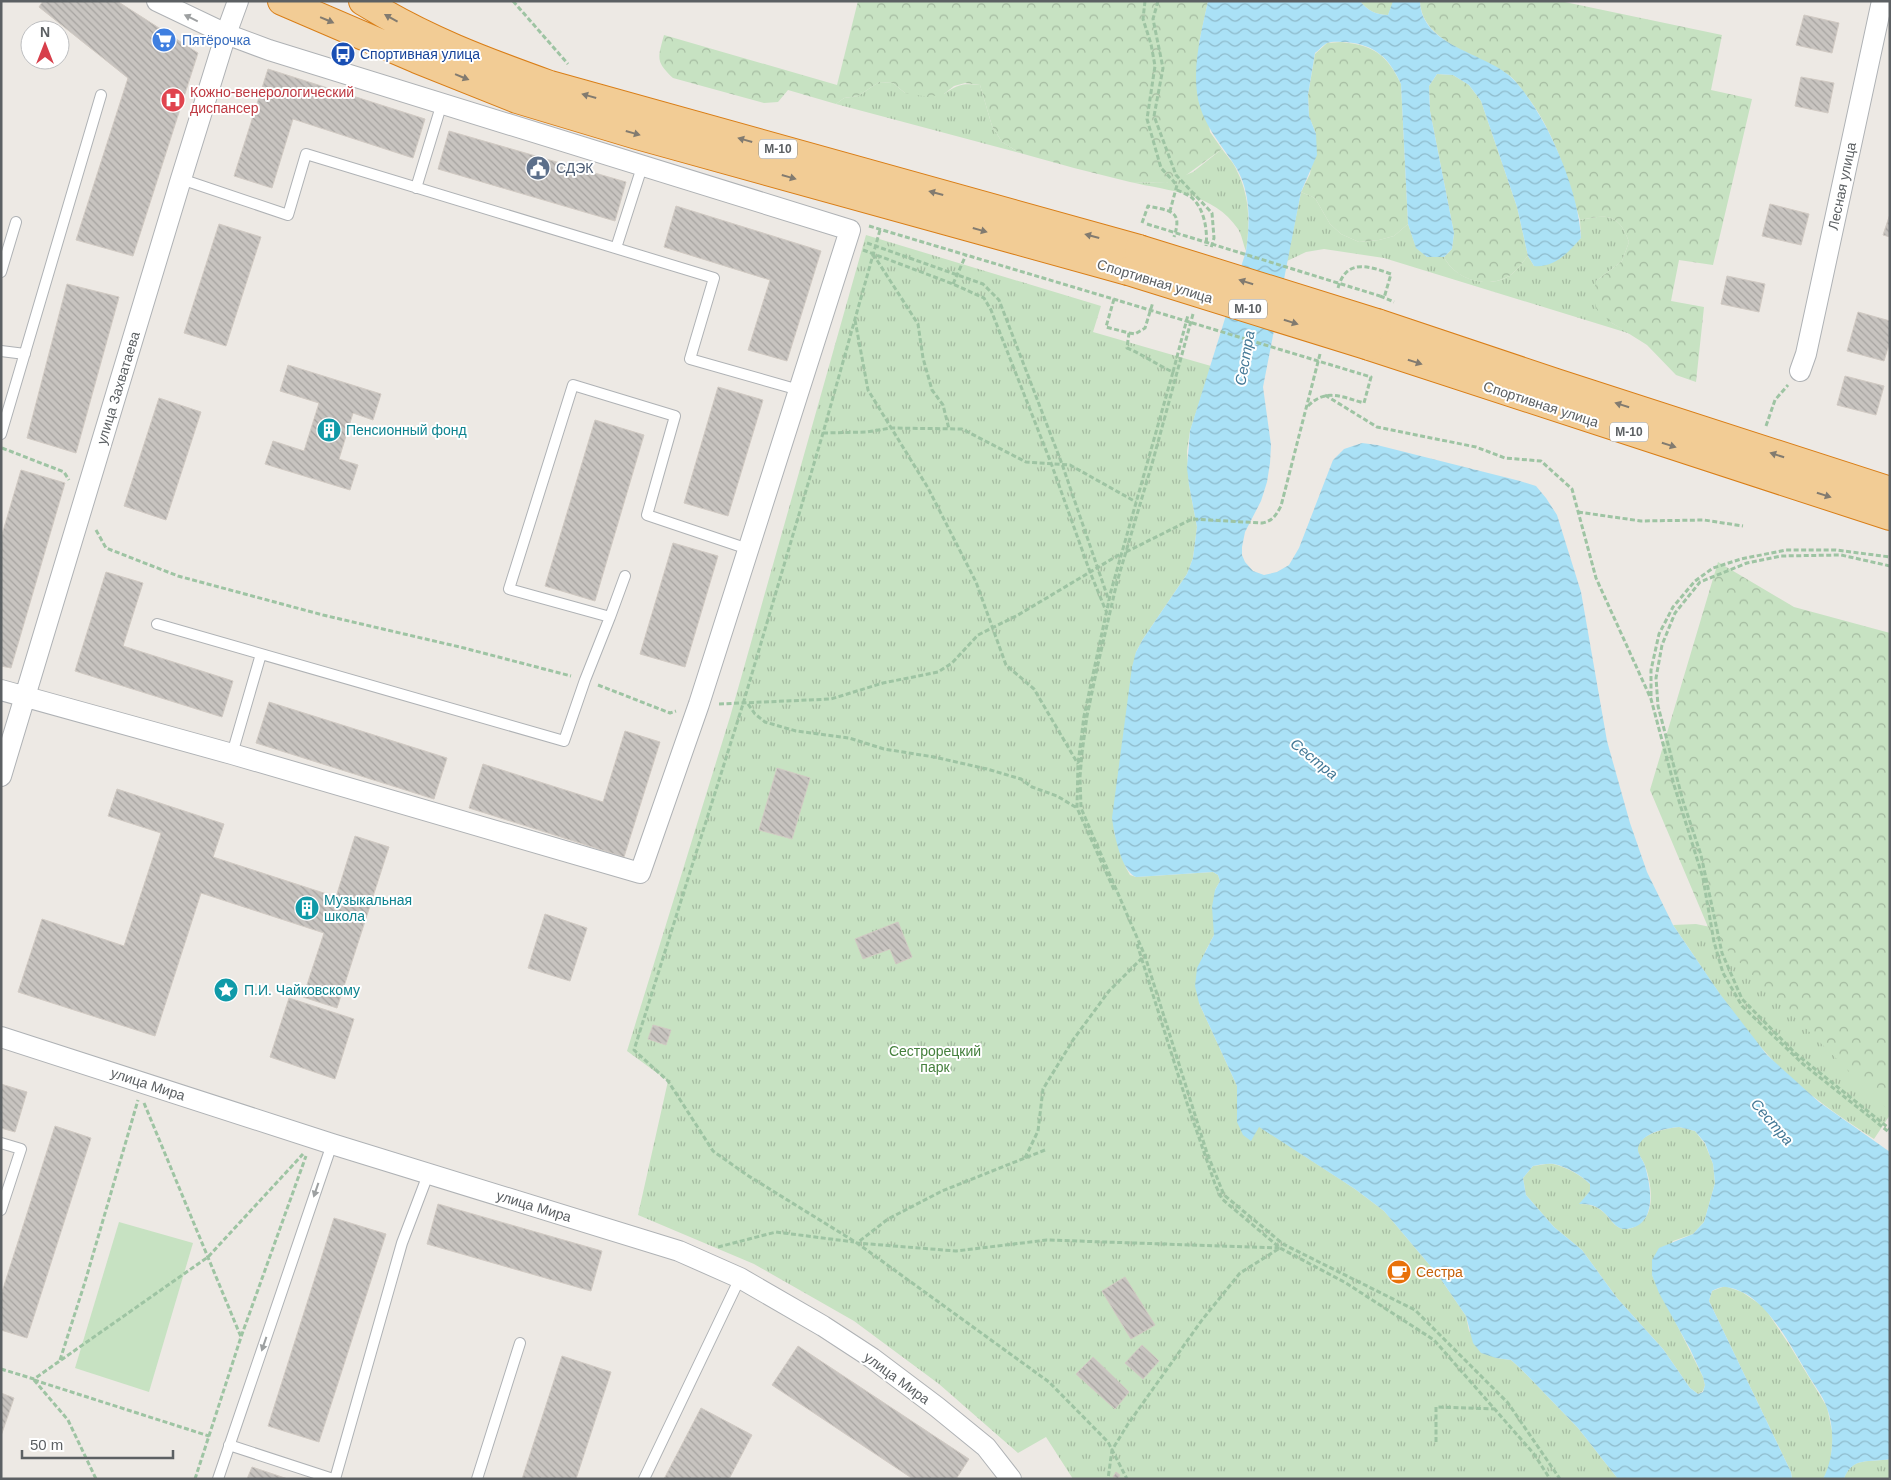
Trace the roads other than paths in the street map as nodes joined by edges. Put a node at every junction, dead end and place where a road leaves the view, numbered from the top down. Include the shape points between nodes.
1 (158, 1) edge
2 (238, 1) edge
3 (282, 1) edge
4 (363, 1) edge
5 (1882, 1) edge
6 (226, 34) junction
7 (419, 47) junction
8 (101, 95) dead end
9 (442, 103) junction
10 (642, 167) junction
11 (181, 179) junction
12 (416, 188) junction
13 (16, 222) dead end
14 (616, 248) junction
15 (1, 272) edge
16 (1377, 316) junction
17 (1, 351) edge
18 (25, 354) junction
19 (1800, 371) dead end
20 (799, 390) junction
21 (1, 434) edge
22 (1890, 491) edge
23 (1890, 516) edge
24 (748, 548) junction
25 (625, 576) dead end
26 (610, 617) junction
27 (157, 624) dead end
28 (261, 654) junction
29 (1, 690) edge
30 (25, 697) junction
31 (232, 754) junction
32 (1, 776) edge
33 (1, 1037) edge
34 (1, 1142) edge
35 (332, 1144) junction
36 (429, 1172) junction
37 (1, 1210) edge
38 (740, 1278) junction
39 (520, 1342) dead end
40 (230, 1445) junction
41 (218, 1479) edge
42 (334, 1479) edge
43 (477, 1479) edge
44 (644, 1479) edge
45 (1011, 1479) edge

6 -> 1 street
2 - 6 street, улица Захватаева
3 -> 7 highway, М-10
7 -> 4 highway, М-10
5 - 19 street, Лесная улица
6 - 9 street
6 - 11 street, улица Захватаева
7 - 16 highway, Спортивная улица / М-10, bridge via 517,98 609,126 1139,242
8 - 18 lane
9 - 10 street
9 - 12 lane
10 - 14 lane
10 - 20 street via 850,230
11 - 12 lane via 288,215 306,154
11 - 30 street, улица Захватаева
12 - 14 lane
13 - 15 lane
14 - 20 lane via 714,278 690,359
22 -> 16 highway, Спортивная улица / М-10 via 1556,383
16 -> 23 highway, Спортивная улица / М-10
17 - 18 lane
18 - 21 lane
20 - 24 street
24 - 26 lane via 646,515 676,416 573,385 509,589
24 - 31 street via 699,704 640,873
25 - 26 lane
26 - 28 lane via 564,741
27 - 28 lane
28 - 31 lane
29 - 30 street
30 - 31 street
30 - 32 street, улица Захватаева
33 - 35 street, улица Мира
34 - 37 lane via 21,1149
35 - 36 street, улица Мира
35 -> 40 lane
36 - 38 street, улица Мира via 679,1251
36 - 42 lane via 402,1243
38 - 44 lane
38 - 45 street, улица Мира via 823,1326 901,1380 986,1447
39 - 43 lane
40 - 41 lane
40 - 42 lane

